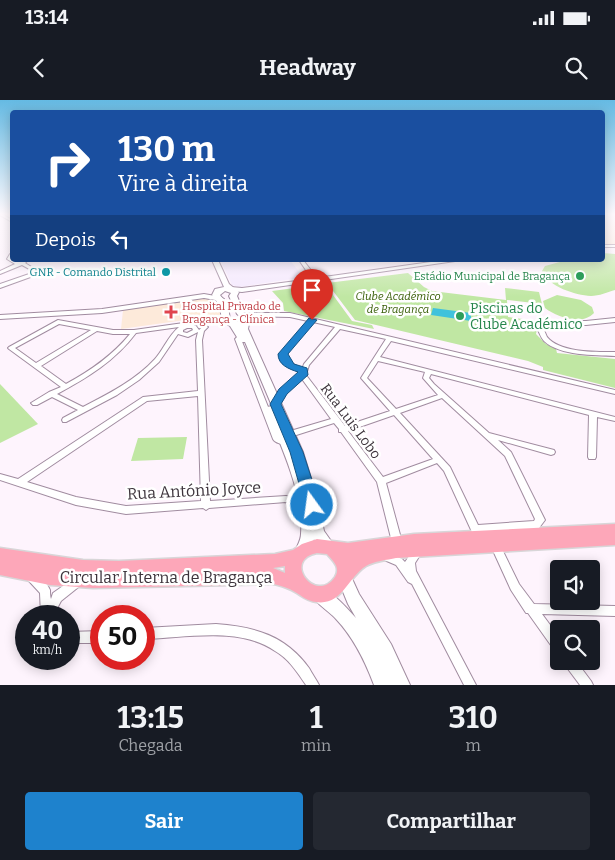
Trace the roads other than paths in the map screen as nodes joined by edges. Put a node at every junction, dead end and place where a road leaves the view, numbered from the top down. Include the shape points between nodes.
1 (23, 262) edge
2 (211, 262) edge
3 (216, 262) edge
4 (302, 262) edge
5 (441, 262) edge
6 (0, 273) edge
7 (316, 280) junction
8 (0, 286) edge
9 (235, 291) junction
10 (219, 294) junction
11 (0, 317) edge
12 (237, 320) junction
13 (312, 320) junction
14 (615, 320) edge
15 (192, 324) junction
16 (205, 326) junction
17 (339, 326) junction
18 (165, 328) junction
19 (96, 329) junction
20 (134, 332) junction
21 (185, 333) junction
22 (389, 339) junction
23 (199, 342) junction
24 (615, 354) edge
25 (376, 358) junction
26 (36, 366) junction
27 (428, 372) junction
28 (303, 373) junction
29 (66, 386) junction
30 (269, 390) junction
31 (283, 392) junction
32 (615, 392) edge
33 (201, 393) junction
34 (51, 394) junction
35 (444, 395) junction
36 (35, 403) dead end
37 (276, 404) junction
38 (83, 410) junction
39 (395, 412) junction
40 (593, 413) junction
41 (615, 419) edge
42 (66, 420) dead end
43 (335, 420) junction
44 (342, 430) junction
45 (488, 434) junction
46 (287, 438) junction
47 (551, 452) dead end
48 (592, 457) dead end
49 (438, 460) junction
50 (0, 477) edge
51 (381, 481) junction
52 (20, 483) junction
53 (300, 488) junction
54 (286, 499) junction
55 (304, 504) junction
56 (206, 506) junction
57 (615, 530) edge
58 (615, 538) edge
59 (494, 540) junction
60 (396, 542) junction
61 (421, 548) junction
62 (331, 549) junction
63 (300, 554) junction
64 (378, 554) junction
65 (0, 556) edge
66 (0, 568) edge
67 (26, 572) junction
68 (345, 575) junction
69 (81, 580) junction
70 (300, 586) junction
71 (418, 588) junction
72 (318, 594) junction
73 (46, 605) edge
74 (53, 605) edge
75 (530, 610) junction
76 (615, 611) edge
77 (155, 633) edge
78 (550, 636) edge
79 (576, 670) edge
80 (313, 685) edge
81 (383, 685) edge
82 (401, 685) edge
83 (470, 685) edge
84 (587, 685) edge

1 - 6 street
1 - 8 street via 36,271 34,274
2 - 10 main road via 220,284
3 - 9 main road via 226,285
4 - 7 street
5 - 7 street
7 - 9 street
9 - 10 main road
9 - 12 main road via 232,296
10 - 11 street via 102,311
10 - 12 main road via 227,317
12 - 13 street via 274,316
12 - 15 street
12 - 16 street
12 - 30 main road via 244,329
12 - 46 main road
13 - 17 street
13 - 28 street via 283,354 290,366
14 - 24 street via 550,323 541,330 549,341 563,348
15 - 18 street
15 - 21 street
15 - 21 street via 196,328
16 - 21 street
16 - 23 street
17 - 22 street
17 - 28 street
18 - 20 street
18 - 21 street
19 - 20 street
19 - 26 street
19 - 26 street via 58,322 11,348
20 - 29 street via 109,361
21 - 23 street
21 - 38 street via 170,341 158,360 132,381
22 - 25 street
22 - 32 street
23 - 33 street
25 - 27 street
25 - 39 street via 364,378
26 - 29 street
27 - 35 street via 426,378
27 - 40 street
28 - 31 street
28 - 43 street, Rua Luis Lobo
29 - 34 street
30 - 31 street
30 - 37 main road
31 - 37 street
33 - 52 street via 145,399
33 - 56 street
34 - 36 street
34 - 38 street
35 - 39 street
35 - 45 street
37 - 46 main road
38 - 42 street
39 - 44 street
39 - 49 street
40 - 41 street
40 - 48 street
43 - 44 street, Rua Luis Lobo
43 - 46 street
44 - 51 street, Rua Luis Lobo
45 - 47 street
45 - 49 street via 508,454 540,520 536,525 475,529 447,469
46 - 53 main road
46 - 62 main road via 310,491 318,533
49 - 51 street
50 - 52 street, Rua António Joyce
51 - 60 street, Rua Luis Lobo
52 - 56 street, Rua António Joyce via 76,501 126,510
53 - 54 street via 298,493
53 - 55 main road
54 - 55 street, Rua António Joyce
54 - 56 street, Rua António Joyce
55 - 63 main road via 308,534
57 - 59 main road
58 - 59 main road
59 - 60 main road
59 - 61 main road
59 - 75 street via 515,587
60 - 62 main road via 361,549
61 - 64 main road
61 - 71 street via 410,562
62 - 63 main road via 315,546
62 - 68 main road via 343,560
63 - 65 main road, Circular Interna de Bragança via 275,561 119,568
63 - 70 main road via 293,571
64 - 68 main road via 363,559
64 - 71 street via 399,562
66 - 67 main road, Circular Interna de Bragança
67 - 69 main road, Circular Interna de Bragança
67 - 73 street via 45,591
68 - 72 main road via 332,591
68 - 82 main road via 353,599 380,641
69 - 70 main road, Circular Interna de Bragança via 258,575 274,576
69 - 74 street via 58,597
70 - 72 main road
71 - 83 street
72 - 81 main road via 349,620
75 - 76 street
75 - 78 street
77 - 80 street via 221,630 254,634 284,651
79 - 84 street

